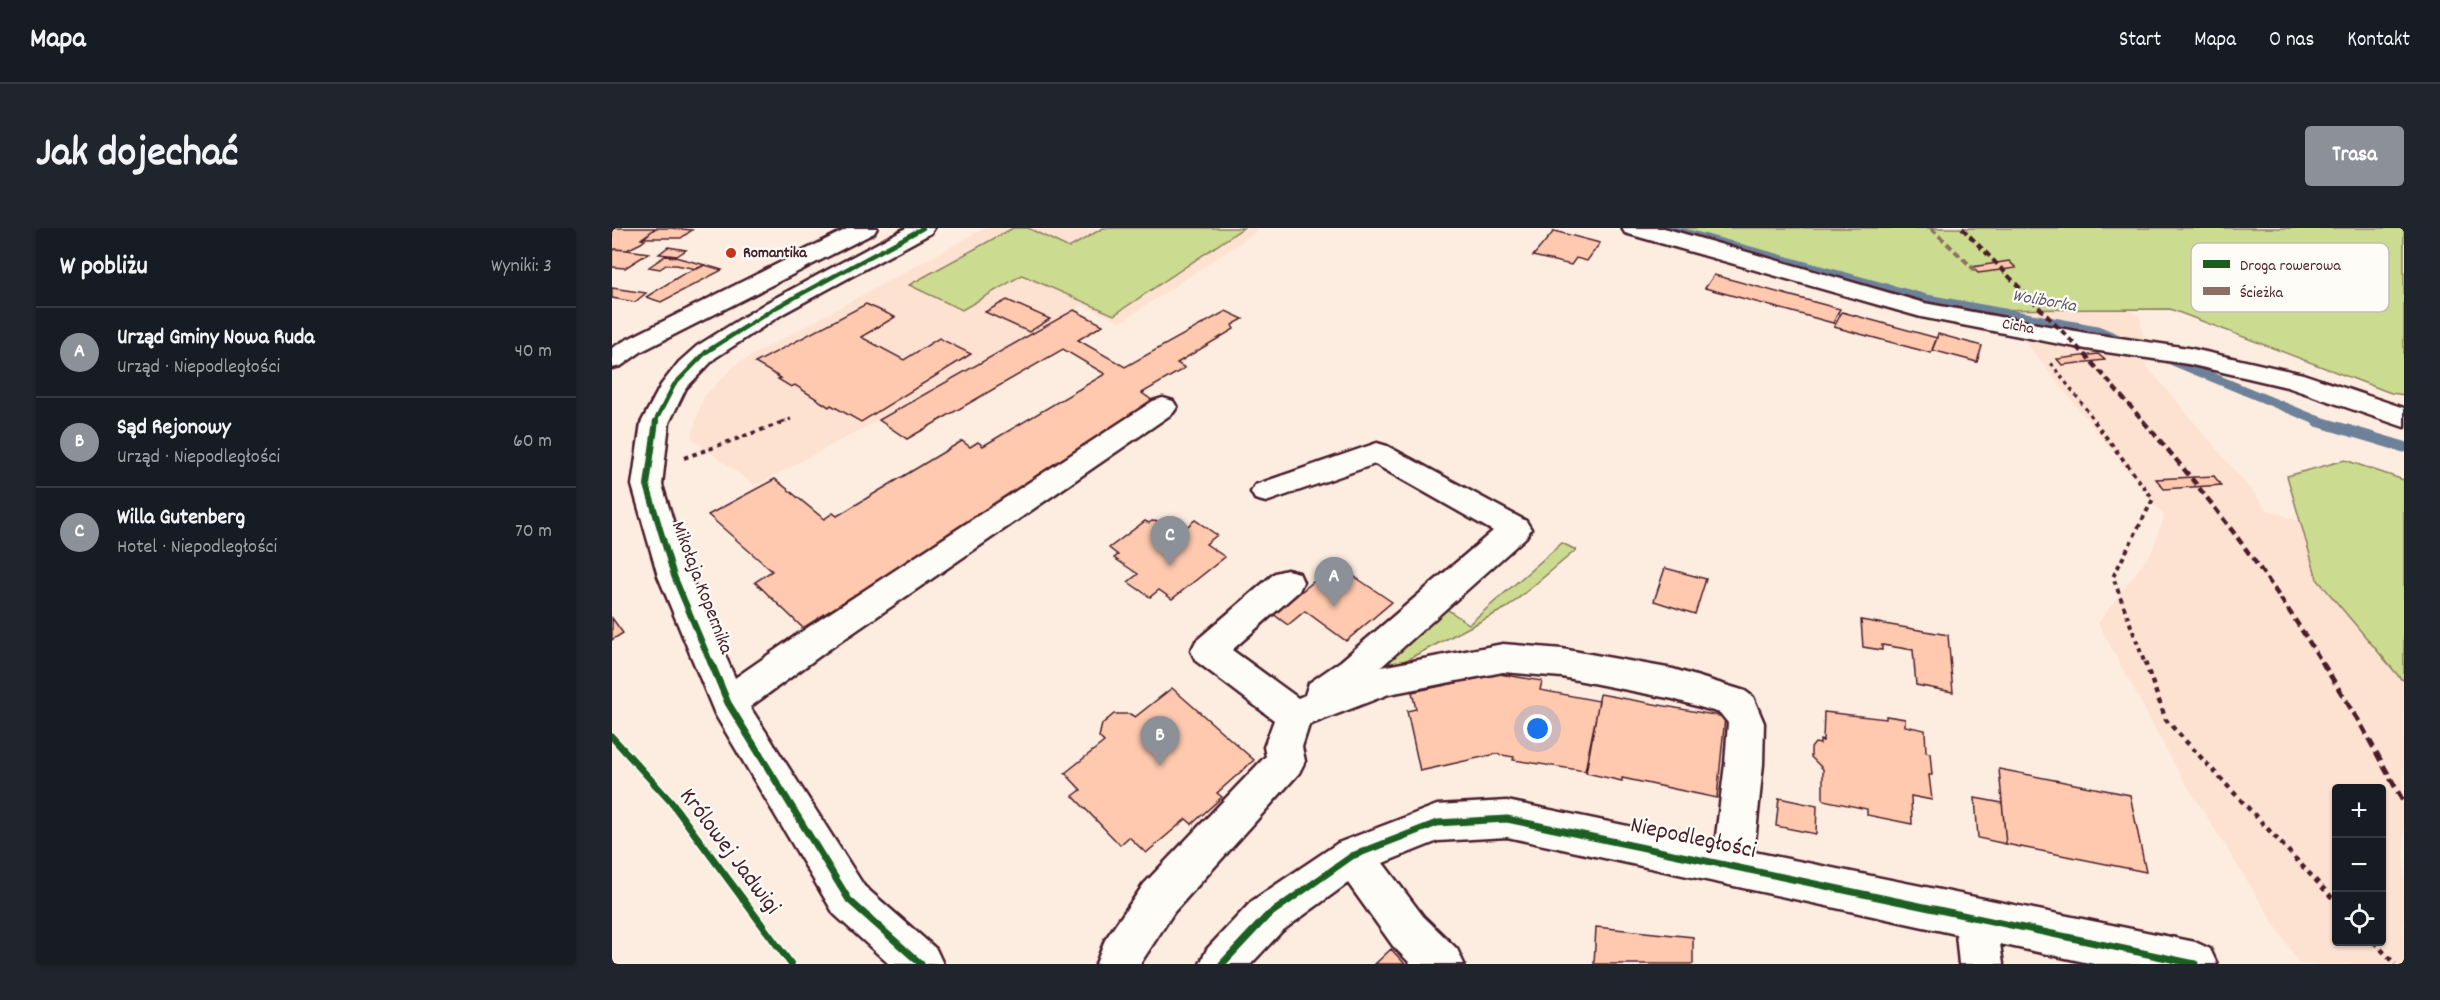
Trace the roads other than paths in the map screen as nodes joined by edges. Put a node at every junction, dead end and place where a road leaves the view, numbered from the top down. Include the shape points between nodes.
1 (866, 228) edge
2 (923, 228) edge
3 (1632, 228) edge
4 (612, 360) edge
5 (1163, 407) dead end
6 (2404, 418) edge
7 (1266, 492) dead end
8 (1287, 582) dead end
9 (728, 703) junction
10 (1294, 715) junction
11 (1352, 856) junction
12 (1732, 866) junction
13 (1976, 918) junction
14 (921, 964) edge
15 (1118, 964) edge
16 (1222, 964) edge
17 (1442, 964) edge
18 (1981, 964) edge
19 (2195, 964) edge

1 - 4 street
2 - 9 street, Mikołaja Kopernika via 775,308 706,352 674,385 655,423 647,485 674,576
3 - 6 street, Cicha via 1921,310 2100,344 2188,356 2294,380
5 - 9 street
7 - 10 street via 1377,453 1515,529 1353,671
8 - 10 street via 1208,651
9 - 14 street, Mikołaja Kopernika via 849,900
10 - 12 street via 1386,680 1503,658 1562,663 1673,684 1732,702 1740,708 1746,723
10 - 15 street via 1283,747 1286,761 1159,898 1120,955
11 - 12 street, Niepodległości via 1437,823 1507,819
11 - 16 street, Niepodległości via 1267,916
11 - 17 street via 1408,931
12 - 13 street, Niepodległości
13 - 18 street
13 - 19 street, Niepodległości

